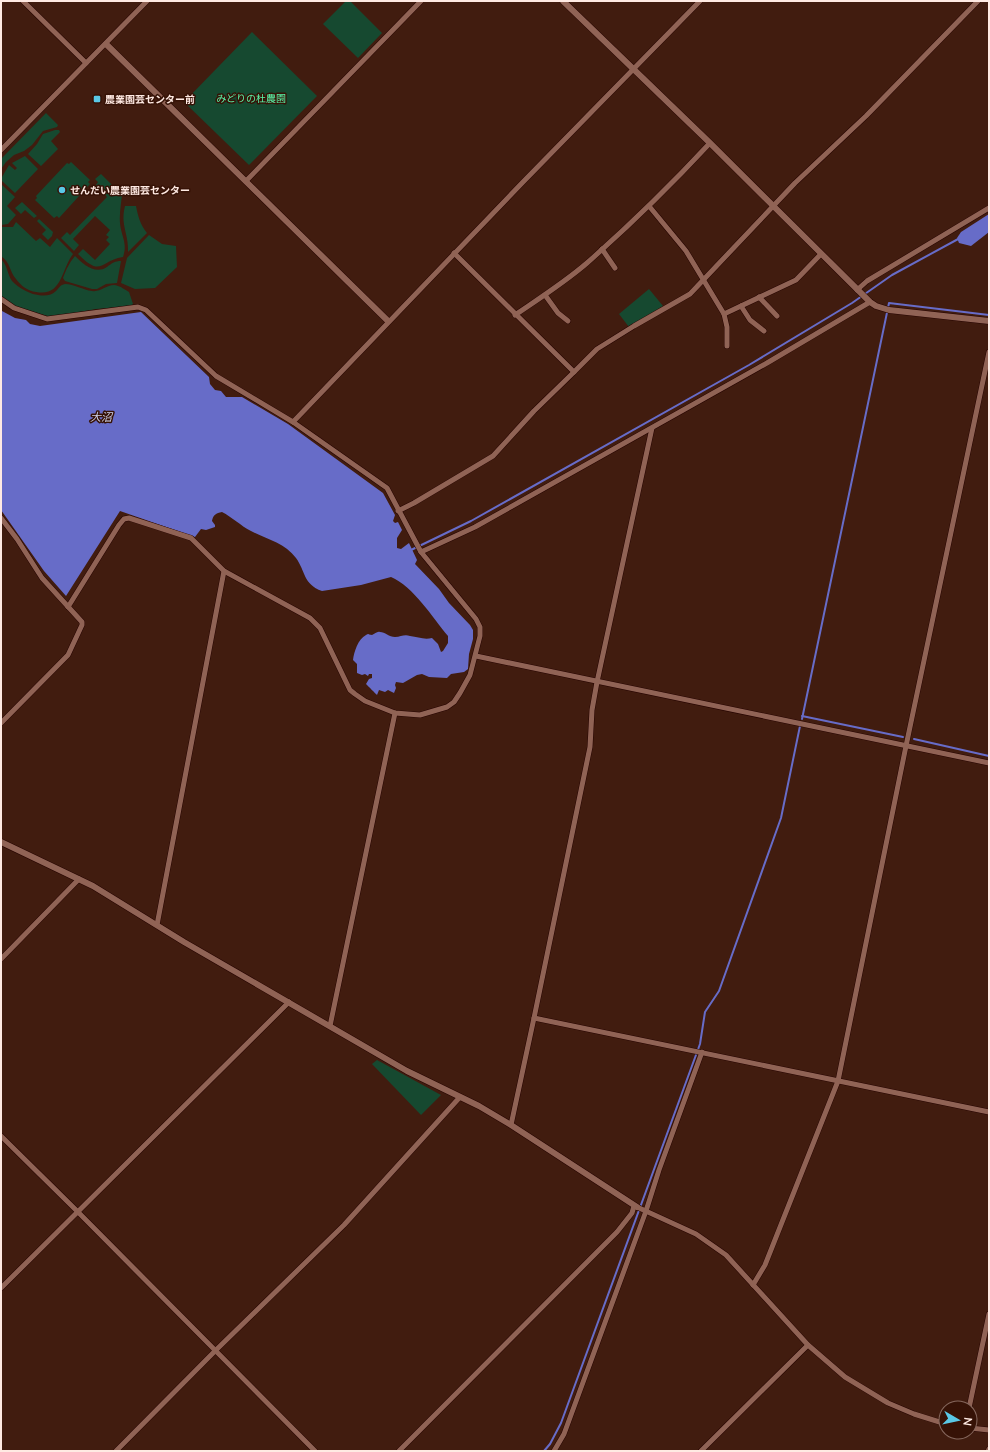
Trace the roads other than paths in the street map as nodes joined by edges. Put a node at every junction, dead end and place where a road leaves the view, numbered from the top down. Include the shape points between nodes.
1 (23, 1) edge
2 (148, 1) edge
3 (421, 1) edge
4 (563, 1) edge
5 (700, 1) edge
6 (978, 1) edge
7 (106, 44) junction
8 (86, 63) junction
9 (634, 70) junction
10 (710, 143) junction
11 (1, 150) edge
12 (246, 181) junction
13 (649, 206) junction
14 (774, 207) junction
15 (989, 208) edge
16 (602, 249) junction
17 (454, 253) junction
18 (821, 254) junction
19 (615, 268) dead end
20 (703, 279) junction
21 (859, 292) junction
22 (545, 295) junction
23 (759, 297) junction
24 (1, 299) edge
25 (869, 301) junction
26 (741, 306) junction
27 (724, 314) junction
28 (515, 315) junction
29 (777, 316) dead end
30 (388, 321) junction
31 (568, 321) dead end
32 (989, 321) edge
33 (764, 332) dead end
34 (727, 346) dead end
35 (989, 352) edge
36 (574, 372) junction
37 (293, 422) junction
38 (652, 428) junction
39 (398, 511) junction
40 (1, 518) edge
41 (418, 549) junction
42 (224, 571) junction
43 (68, 607) junction
44 (476, 656) junction
45 (597, 682) junction
46 (395, 713) junction
47 (1, 723) edge
48 (906, 746) junction
49 (989, 763) edge
50 (1, 842) edge
51 (79, 879) junction
52 (156, 925) junction
53 (1, 960) edge
54 (289, 1002) junction
55 (534, 1018) junction
56 (330, 1026) junction
57 (698, 1052) junction
58 (838, 1081) junction
59 (460, 1097) junction
60 (989, 1112) edge
61 (511, 1125) junction
62 (1, 1136) edge
63 (640, 1208) junction
64 (77, 1211) junction
65 (753, 1285) junction
66 (1, 1288) edge
67 (989, 1314) edge
68 (808, 1345) junction
69 (215, 1351) junction
70 (971, 1400) edge
71 (938, 1422) edge
72 (978, 1429) edge
73 (989, 1430) edge
74 (116, 1451) edge
75 (315, 1451) edge
76 (399, 1451) edge
77 (554, 1451) edge
78 (701, 1451) edge

1 - 8 street
2 - 7 street
3 - 12 street
4 - 9 street
5 - 9 street
6 - 14 street
7 - 8 street
7 - 12 street
8 - 11 street
9 - 10 street
9 - 17 street
10 - 13 street
10 - 14 street
12 - 30 street
13 - 16 street
13 - 20 street via 686,251
14 - 18 street
14 - 20 street
15 - 21 street via 867,281
16 - 19 street
16 - 22 street
17 - 28 street
17 - 30 street
18 - 21 street
18 - 23 street via 796,280
20 - 27 street
20 - 36 street via 690,294 596,349
21 - 25 street
22 - 28 street
22 - 31 street via 558,313
23 - 26 street
23 - 29 street
24 - 37 street via 14,308 47,320 143,308 216,376
25 - 32 street via 887,310
25 - 38 street
26 - 27 street
26 - 33 street via 750,320
27 - 34 street
28 - 36 street
30 - 37 street
35 - 48 street
36 - 39 street via 493,456
37 - 39 street via 387,488
38 - 41 street via 475,527
38 - 45 street
39 - 41 street
40 - 43 street via 42,578
41 - 44 street via 476,619 480,627 480,636
42 - 43 street via 191,538 130,518 124,519
42 - 46 street via 315,622 350,690
42 - 52 street
43 - 47 street via 82,622 68,654
44 - 45 street
44 - 46 street via 470,675 454,702 447,707 420,715
45 - 48 street
45 - 55 street via 590,747
46 - 56 street
48 - 49 street
48 - 58 street
50 - 51 street
51 - 52 street
51 - 53 street
52 - 54 street
54 - 56 street
54 - 64 street
55 - 57 street
55 - 61 street
56 - 59 street via 407,1071
57 - 58 street
57 - 63 street via 659,1170
58 - 60 street
58 - 65 street via 765,1265
59 - 61 street
59 - 69 street via 344,1225
61 - 63 street
62 - 64 street
63 - 65 street via 696,1234 726,1255
63 - 76 street via 632,1213 617,1232
63 - 77 street via 564,1434
64 - 66 street
64 - 69 street
65 - 68 street
67 - 70 street
68 - 71 street via 845,1377 888,1403
68 - 78 street
69 - 74 street
69 - 75 street
72 - 73 street

